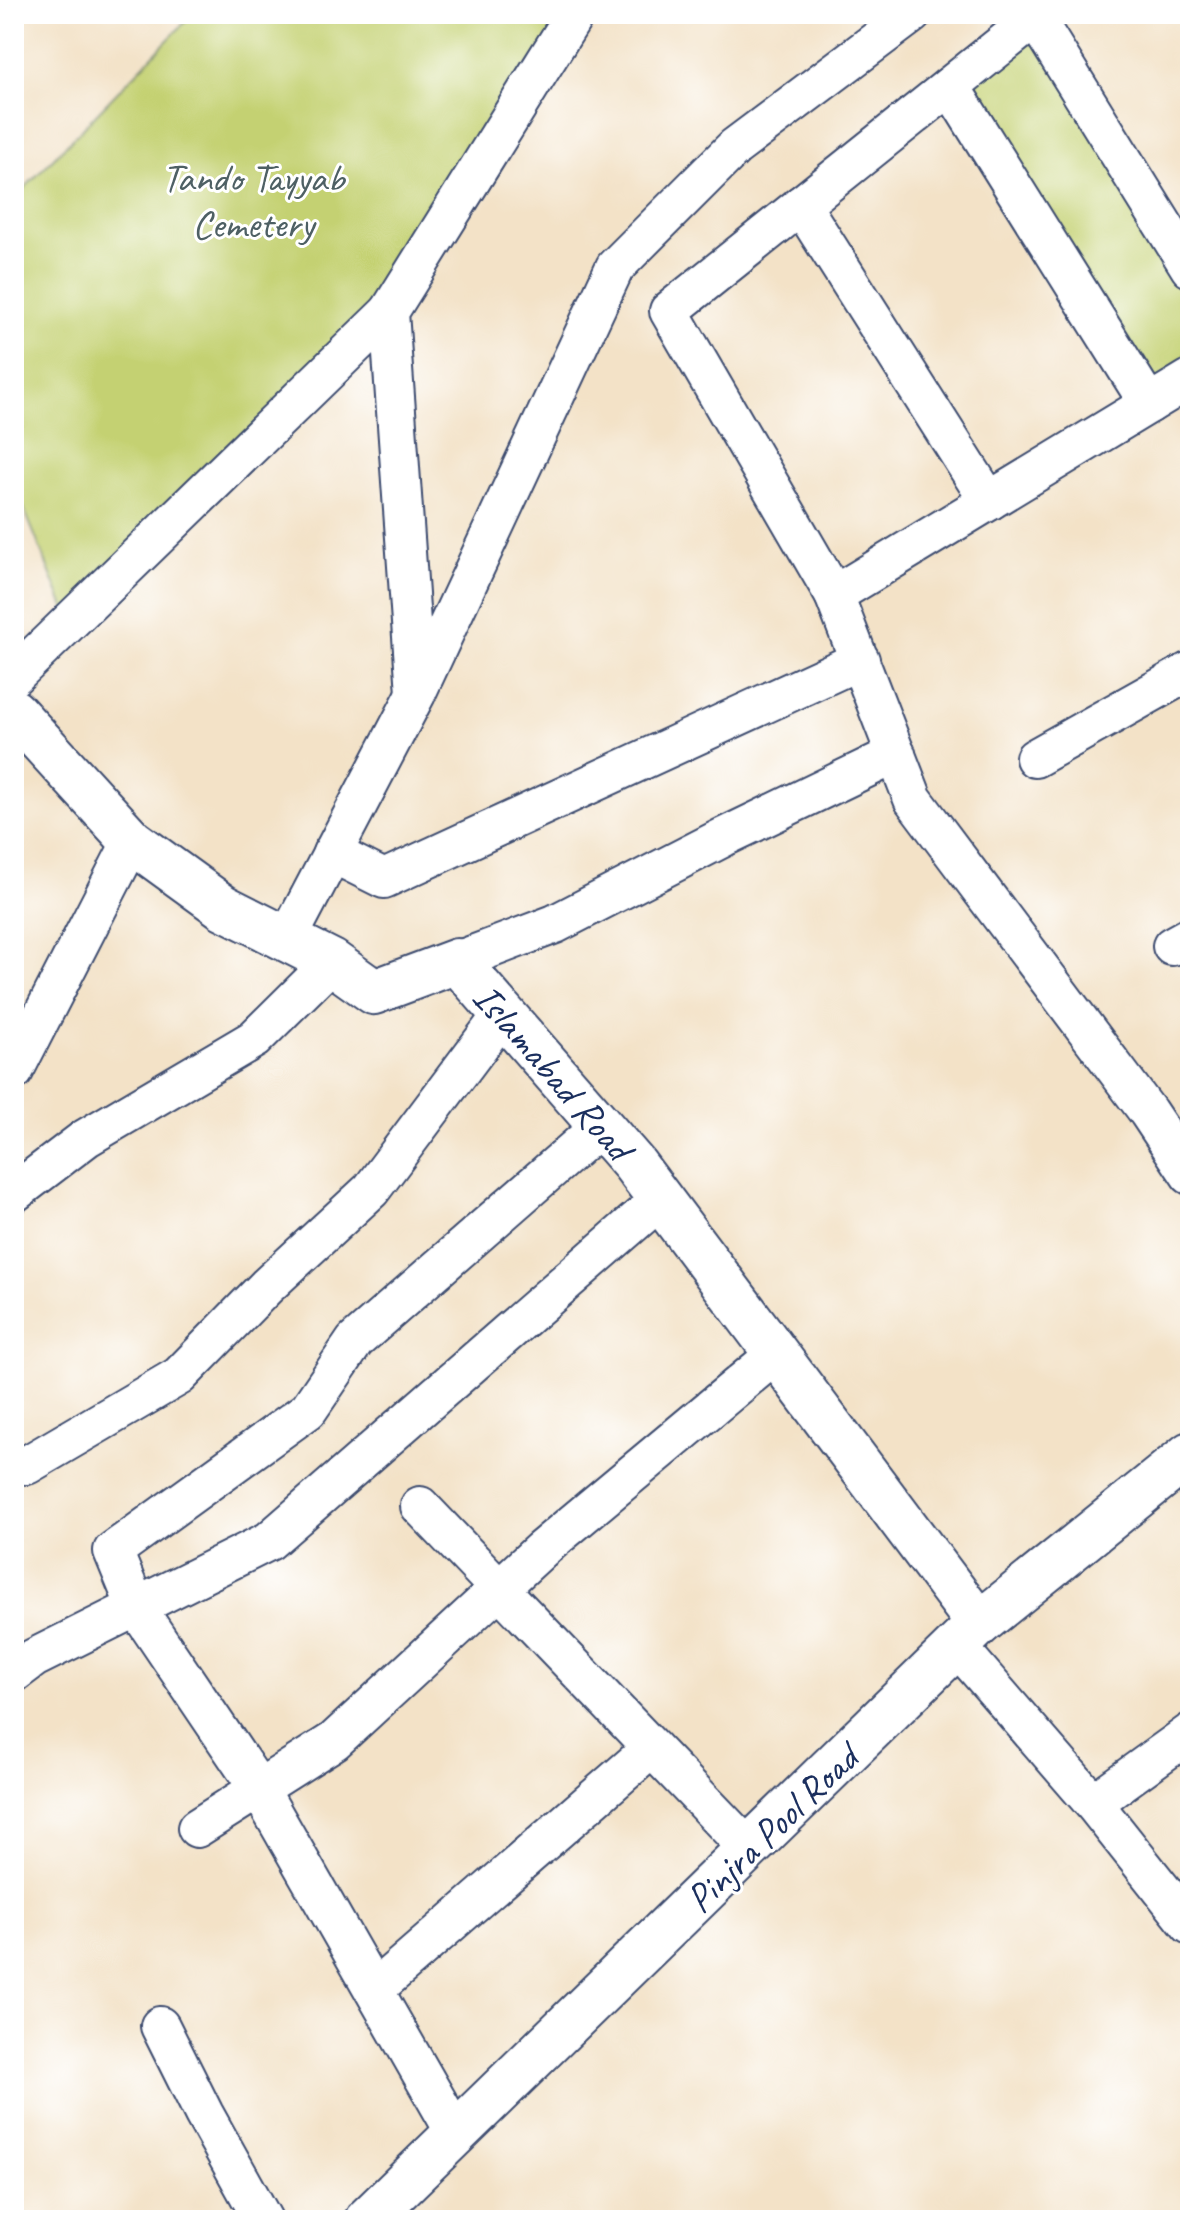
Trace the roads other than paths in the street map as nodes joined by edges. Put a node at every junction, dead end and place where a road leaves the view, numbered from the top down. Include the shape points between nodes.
1 (575, 14) edge
2 (912, 14) edge
3 (1038, 16) edge
4 (950, 86) junction
5 (801, 205) junction
6 (1190, 268) edge
7 (389, 312) junction
8 (1190, 379) edge
9 (1149, 404) junction
10 (989, 501) junction
11 (834, 595) junction
12 (860, 660) junction
13 (1190, 671) edge
14 (14, 676) edge
15 (416, 694) junction
16 (14, 712) edge
17 (896, 754) junction
18 (1035, 758) dead end
19 (132, 841) junction
20 (332, 853) junction
21 (288, 938) junction
22 (457, 961) junction
23 (332, 962) junction
24 (503, 1014) junction
25 (14, 1071) edge
26 (601, 1126) junction
27 (1190, 1175) edge
28 (14, 1193) edge
29 (661, 1199) junction
30 (776, 1354) junction
31 (1190, 1454) edge
32 (27, 1465) dead end
33 (420, 1506) dead end
34 (497, 1590) junction
35 (136, 1607) junction
36 (968, 1635) junction
37 (14, 1673) edge
38 (1190, 1733) edge
39 (652, 1748) junction
40 (259, 1789) junction
41 (1093, 1803) junction
42 (197, 1828) dead end
43 (749, 1849) junction
44 (1190, 1925) edge
45 (375, 1989) junction
46 (160, 2026) dead end
47 (456, 2134) junction
48 (263, 2220) edge
49 (367, 2220) edge

1 - 7 street
2 - 15 street via 735,147 615,267
3 - 4 street
3 - 6 street
4 - 5 street
4 - 9 street
5 - 10 street
5 - 11 street via 669,311
7 - 14 street
7 - 15 street
8 - 9 street
9 - 10 street
10 - 11 street
11 - 12 street
12 - 17 street
12 - 20 street via 384,879
13 - 18 street
15 - 20 street
16 - 19 street, Islamabad Road
17 - 22 street via 555,924
17 - 27 street via 913,799
19 - 21 street, Islamabad Road via 223,907
19 - 25 street
20 - 21 street
21 - 23 street, Islamabad Road
22 - 23 street, Islamabad Road via 374,992
22 - 24 street, Islamabad Road
23 - 28 street via 254,1039 86,1138
24 - 26 street, Islamabad Road
24 - 32 street via 371,1190 179,1376
26 - 29 street, Islamabad Road
26 - 35 street via 355,1341 308,1410 113,1551
29 - 30 street, Islamabad Road
29 - 35 street via 269,1541
30 - 34 street
30 - 36 street, Islamabad Road
31 - 36 street, Pinjra Pool Road
33 - 34 street
34 - 39 street
34 - 40 street via 334,1741
35 - 37 street
35 - 40 street
36 - 41 street
36 - 43 street, Pinjra Pool Road
38 - 41 street
39 - 43 street
39 - 45 street
40 - 42 street
40 - 45 street
41 - 44 street
43 - 47 street, Pinjra Pool Road
45 - 47 street
46 - 48 street
47 - 49 street, Pinjra Pool Road

